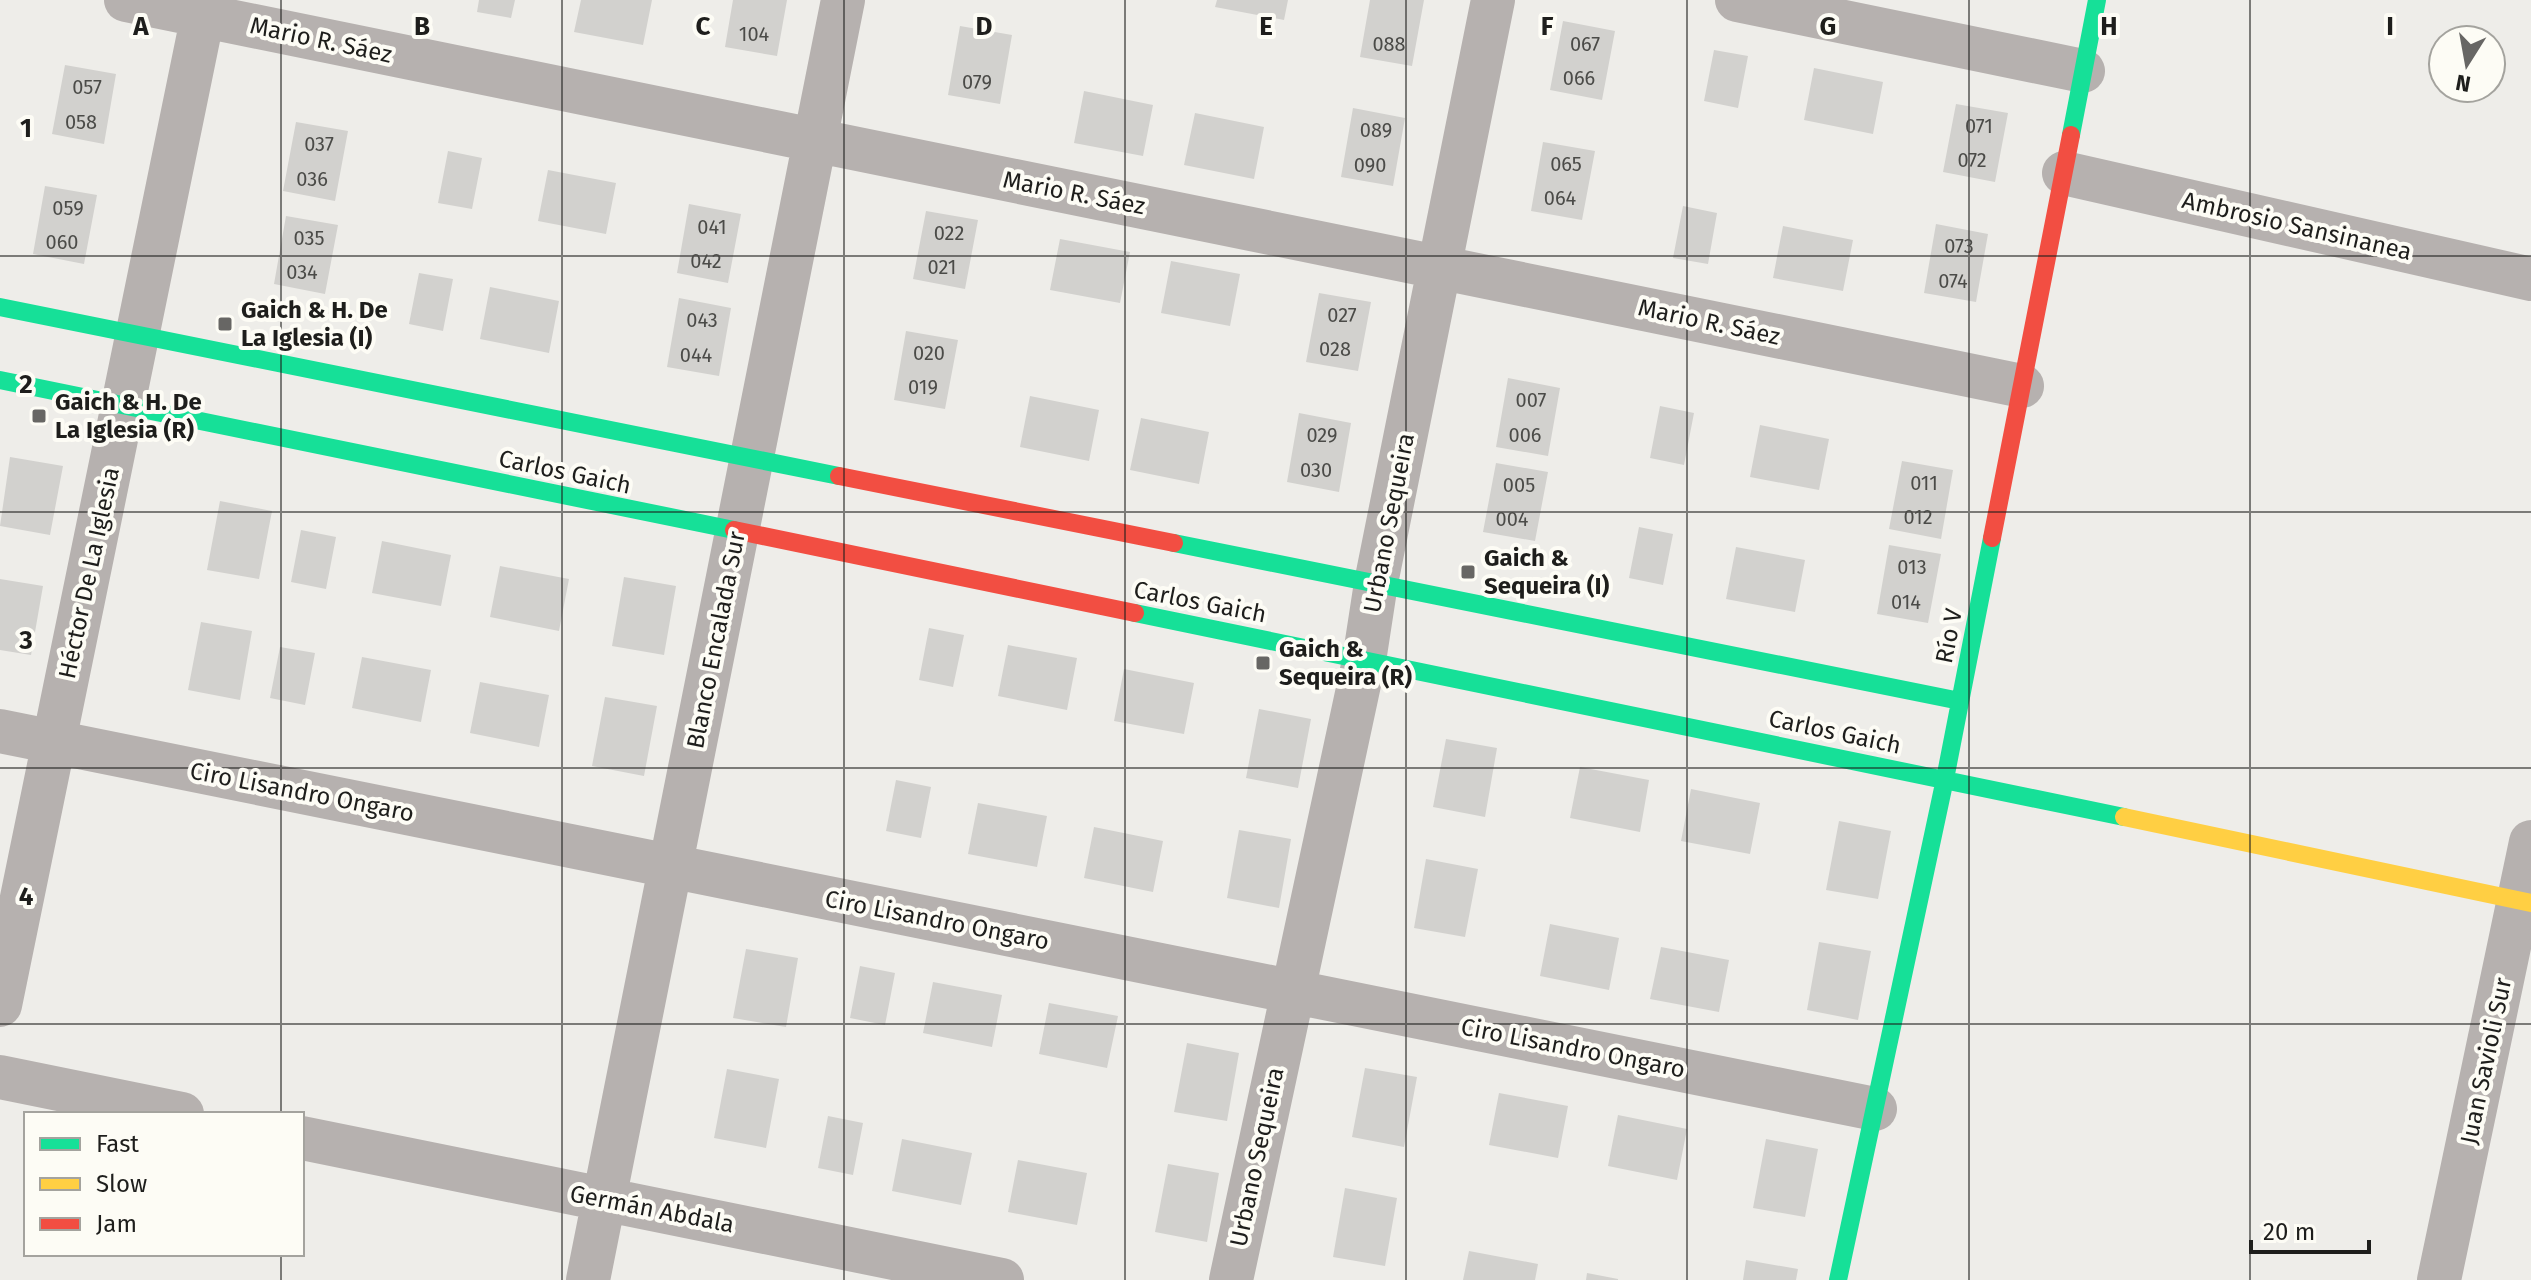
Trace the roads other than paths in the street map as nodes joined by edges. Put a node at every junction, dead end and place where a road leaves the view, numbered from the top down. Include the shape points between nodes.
1 (126, 0) edge
2 (843, 0) edge
3 (1493, 0) edge
4 (1737, 0) edge
5 (2097, 0) edge
6 (205, 8) edge
7 (2083, 71) junction
8 (815, 141) junction
9 (2064, 173) junction
10 (1439, 267) junction
11 (2531, 279) edge
12 (0, 307) edge
13 (137, 335) junction
14 (0, 380) edge
15 (2022, 386) junction
16 (123, 406) junction
17 (752, 458) junction
18 (737, 532) junction
19 (1376, 583) junction
20 (1364, 661) junction
21 (1960, 701) junction
22 (0, 731) edge
23 (54, 742) junction
24 (1945, 779) junction
25 (2531, 842) edge
26 (671, 866) junction
27 (2525, 902) edge
28 (1293, 992) junction
29 (0, 1005) edge
30 (0, 1077) edge
31 (1875, 1109) junction
32 (172, 1112) edge
33 (304, 1138) edge
34 (604, 1200) junction
35 (588, 1280) edge
36 (1002, 1280) edge
37 (1231, 1280) edge
38 (1838, 1280) edge
39 (2439, 1280) edge

1 - 6 street, Mario R. Sáez
2 - 8 street, Blanco Encalada Sur
3 - 10 street, Urbano Sequeira
4 - 7 street
5 - 7 street, Río V
6 - 8 street, Mario R. Sáez
6 - 13 street, Héctor De La Iglesia
7 - 9 street, Río V
8 - 10 street, Mario R. Sáez
8 - 17 street, Blanco Encalada Sur
9 - 11 street, Ambrosio Sansinanea
9 - 15 street, Río V
10 - 15 street, Mario R. Sáez
10 - 19 street, Urbano Sequeira
12 - 13 street, Carlos Gaich
13 - 16 street, Héctor De La Iglesia
13 - 17 street, Carlos Gaich
14 - 16 street, Carlos Gaich
15 - 21 street, Río V
16 - 18 street, Carlos Gaich
16 - 23 street, Héctor De La Iglesia
17 - 18 street, Blanco Encalada Sur
17 - 19 street, Carlos Gaich
18 - 20 street, Carlos Gaich
18 - 26 street, Blanco Encalada Sur
19 - 20 street, Urbano Sequeira
19 - 21 street, Carlos Gaich
20 - 24 street, Carlos Gaich
20 - 28 street, Urbano Sequeira
21 - 24 street, Río V
22 - 23 street, Ciro Lisandro Ongaro
23 - 26 street, Ciro Lisandro Ongaro
23 - 29 street, Héctor De La Iglesia
24 - 27 street, Carlos Gaich
24 - 31 street, Río V
25 - 27 street, Juan Savioli Sur
26 - 28 street, Ciro Lisandro Ongaro
26 - 34 street, Blanco Encalada Sur
27 - 39 street, Juan Savioli Sur
28 - 31 street, Ciro Lisandro Ongaro
28 - 37 street, Urbano Sequeira
30 - 32 street
31 - 38 street, Río V
33 - 34 street, Germán Abdala
34 - 35 street, Blanco Encalada Sur
34 - 36 street, Germán Abdala

